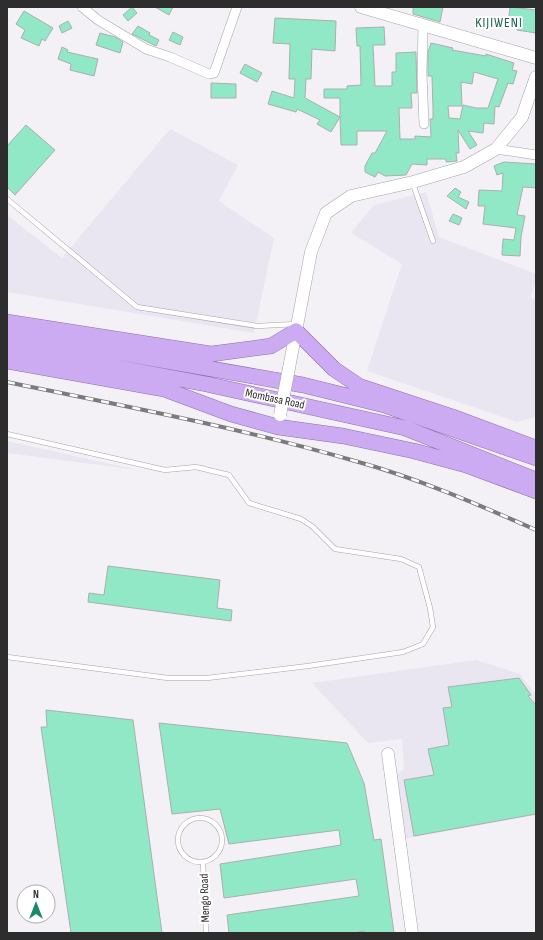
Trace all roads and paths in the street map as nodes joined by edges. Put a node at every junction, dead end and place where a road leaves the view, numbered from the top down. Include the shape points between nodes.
1 (82, 7) edge
2 (237, 7) edge
3 (361, 7) edge
4 (379, 10) edge
5 (423, 25) junction
6 (536, 58) edge
7 (536, 77) edge
8 (424, 124) dead end
9 (496, 149) junction
10 (536, 155) edge
11 (413, 182) junction
12 (7, 199) edge
13 (433, 241) dead end
14 (7, 322) edge
15 (297, 328) junction
16 (7, 333) edge
17 (7, 347) edge
18 (7, 362) edge
19 (279, 421) junction
20 (7, 434) edge
21 (536, 448) edge
22 (536, 458) edge
23 (536, 480) edge
24 (536, 491) edge
25 (7, 657) edge
26 (388, 754) dead end
27 (203, 862) junction
28 (206, 933) edge
29 (412, 933) edge

1 - 2 street via 98,20 146,49 209,74 215,71
3 - 4 street
4 - 5 street
5 - 6 street
5 - 8 street
7 - 9 street via 522,117
9 - 10 street
9 - 11 street via 464,167
11 - 13 lane
11 - 15 street via 351,196 326,213 311,252
12 - 15 lane via 137,306 257,326
14 - 15 highway via 211,354 271,346
15 - 19 street, bridge
15 - 21 highway via 334,369 359,386
16 - 22 highway, Mombasa Road via 303,385 384,405
17 - 23 highway, Mombasa Road via 198,382 405,428
18 - 19 highway via 164,389 231,414
19 - 24 highway via 466,465
20 - 25 lane via 164,470 196,467 230,474 249,503 301,519 335,549 401,559 419,567 430,608 432,627 423,644 402,652 207,678 168,678
26 - 29 street
27 - 27 lane via 188,859 181,852 178,837 185,824 199,818 210,820 216,825 222,838 220,851 215,857
27 - 28 lane, Mengo Road

